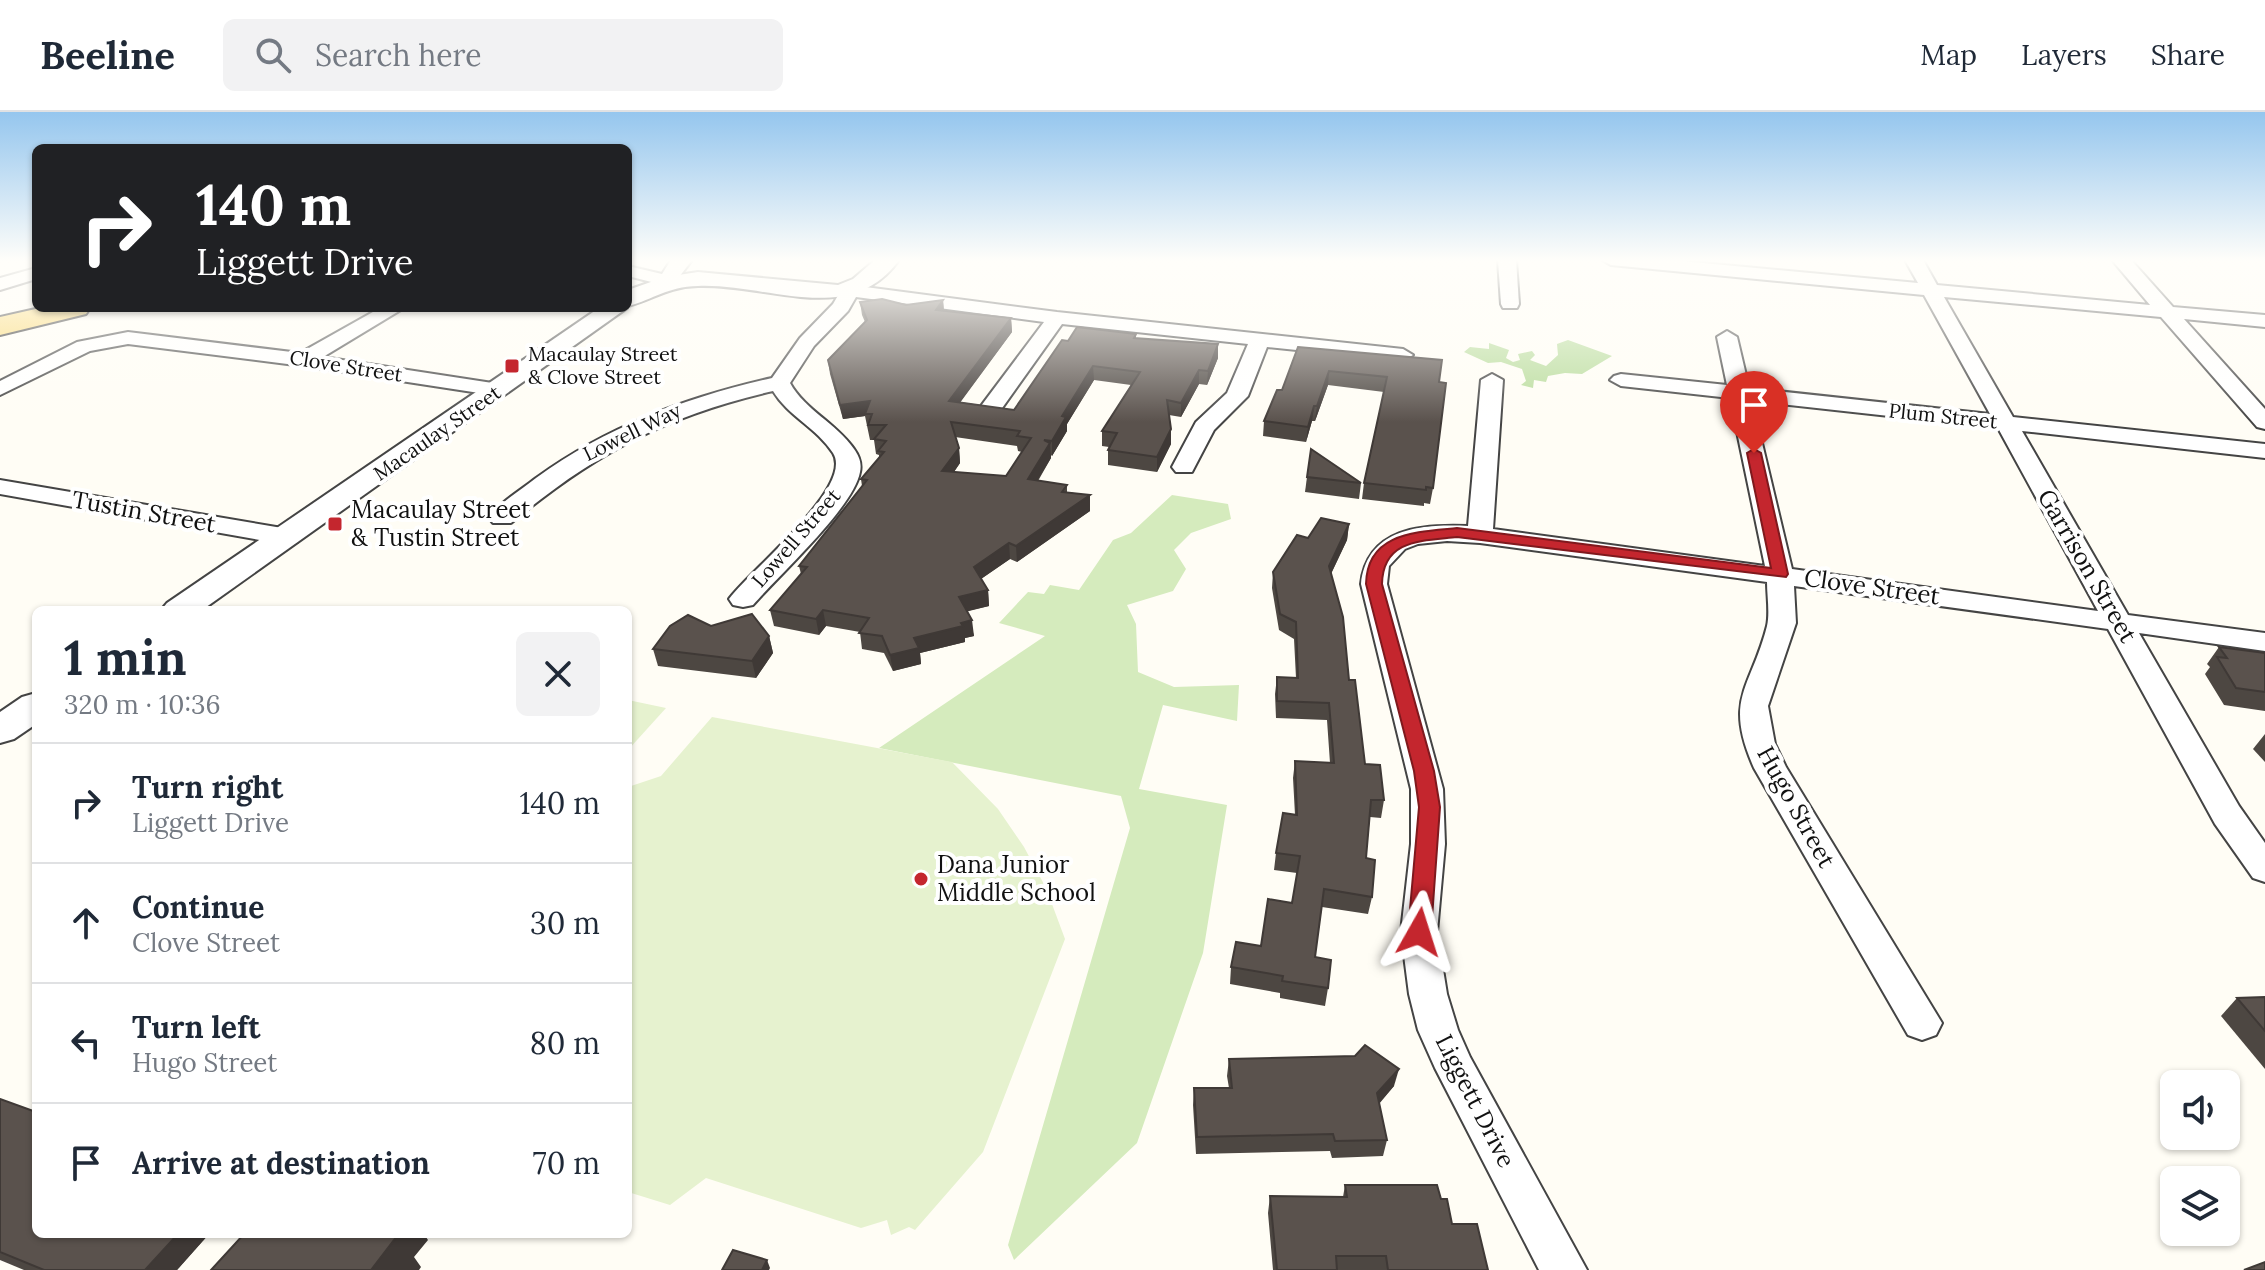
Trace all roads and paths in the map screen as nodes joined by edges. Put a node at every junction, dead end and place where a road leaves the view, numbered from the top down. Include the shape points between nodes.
1 (50, 314) edge
2 (383, 314) edge
3 (598, 314) edge
4 (834, 314) edge
5 (1027, 314) edge
6 (1944, 314) edge
7 (2170, 314) edge
8 (2190, 314) edge
9 (1057, 318) junction
10 (2265, 321) edge
11 (0, 326) edge
12 (1727, 337) dead end
13 (1260, 340) junction
14 (91, 345) junction
15 (1403, 355) edge
16 (303, 360) junction
17 (0, 369) edge
18 (1492, 380) dead end
19 (1621, 380) dead end
20 (779, 383) junction
21 (0, 389) edge
22 (499, 390) junction
23 (1741, 393) junction
24 (992, 406) edge
25 (2265, 422) edge
26 (2005, 423) junction
27 (2265, 451) edge
28 (1184, 467) dead end
29 (0, 487) edge
30 (502, 518) dead end
31 (1480, 535) junction
32 (288, 537) junction
33 (1780, 574) junction
34 (743, 599) dead end
35 (185, 606) edge
36 (2119, 623) junction
37 (2265, 642) edge
38 (32, 709) edge
39 (0, 730) edge
40 (2265, 869) edge
41 (1922, 1023) dead end
42 (1564, 1270) edge

1 - 11 main road
2 - 16 street
3 - 22 street, Macaulay Street
4 - 20 street
5 - 9 street
6 - 26 street, Garrison Street
7 - 25 street
8 - 10 street
9 - 13 street
9 - 24 street
12 - 23 street, Hugo Street
13 - 15 street
13 - 28 street via 1237,396 1204,427
14 - 16 street, Clove Street via 150,339
14 - 17 street
14 - 21 street
16 - 22 street, Clove Street
18 - 31 street
19 - 23 street, Plum Street
20 - 30 street, Lowell Way via 701,401 621,434 575,460
20 - 34 street, Lowell Street via 789,400 839,444 849,470 833,499
22 - 32 street, Macaulay Street
23 - 26 street, Plum Street
23 - 33 street, Hugo Street
26 - 27 street, Plum Street
26 - 36 street, Garrison Street
29 - 32 street, Tustin Street
31 - 33 street, Clove Street
31 - 42 street, Liggett Drive via 1434,533 1398,543 1376,562 1374,584 1427,789 1428,844 1419,932 1428,994 1455,1068
32 - 35 street, Macaulay Street
33 - 36 street, Clove Street
33 - 41 street, Hugo Street via 1782,623 1753,706 1759,744
36 - 37 street, Clove Street
36 - 40 street, Garrison Street via 2227,815
38 - 39 street

